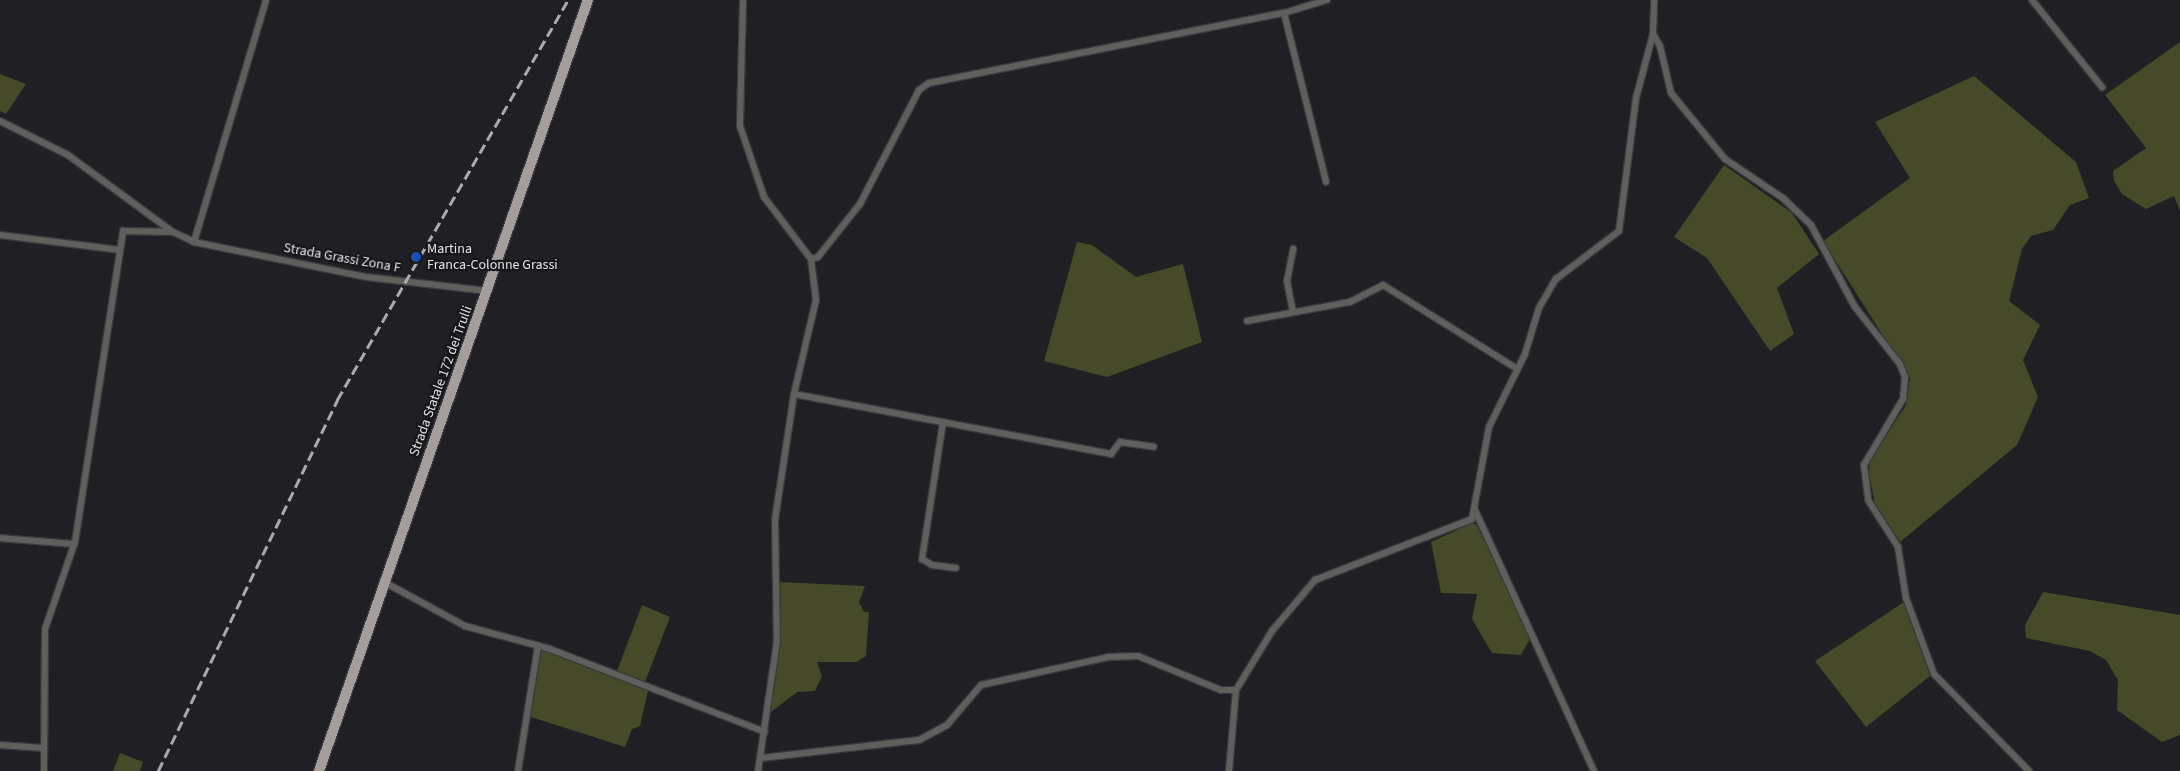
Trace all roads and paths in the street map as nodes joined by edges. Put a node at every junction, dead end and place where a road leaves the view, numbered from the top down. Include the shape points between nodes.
1 (266, 0) edge
2 (588, 0) edge
3 (743, 0) edge
4 (1327, 0) edge
5 (1654, 0) edge
6 (2032, 0) edge
7 (1284, 13) junction
8 (1653, 34) junction
9 (2102, 87) dead end
10 (0, 121) edge
11 (1326, 182) dead end
12 (173, 232) junction
13 (0, 235) edge
14 (194, 242) junction
15 (1293, 249) dead end
16 (120, 250) junction
17 (811, 259) junction
18 (488, 290) junction
19 (1293, 312) junction
20 (1247, 322) dead end
21 (1516, 368) junction
22 (794, 394) junction
23 (943, 422) junction
24 (1154, 448) dead end
25 (1475, 510) junction
26 (0, 538) edge
27 (74, 544) junction
28 (956, 568) dead end
29 (384, 582) junction
30 (538, 646) junction
31 (1236, 690) junction
32 (765, 732) junction
33 (0, 745) edge
34 (44, 748) junction
35 (761, 758) junction
36 (44, 771) edge
37 (319, 771) edge
38 (518, 771) edge
39 (758, 771) edge
40 (1229, 771) edge
41 (1594, 771) edge
42 (2029, 771) edge

1 - 14 street
2 - 18 main road, Strada Statale 172 dei Trulli
3 - 17 street via 740,126 764,197
4 - 7 street
5 - 8 street
6 - 9 street
7 - 11 street
7 - 17 street via 929,83 919,90 860,204 818,257
8 - 21 street via 1636,98 1619,231 1556,279
8 - 42 street via 1660,46 1671,93 1725,160 1800,212 1855,306 1900,364 1905,378 1903,399 1864,465 1868,500 1898,547 1906,598 1934,674
10 - 12 street, Strada Grassi Zona F via 68,155
12 - 14 street, Strada Grassi Zona F
12 - 16 street via 127,228
13 - 16 street
14 - 18 street, Strada Grassi Zona F via 357,275
15 - 19 street via 1287,281
16 - 27 street
17 - 22 street via 816,300
18 - 29 main road, Strada Statale 172 dei Trulli
19 - 20 street
19 - 21 street via 1362,299 1383,284
21 - 25 street via 1489,427
22 - 23 street
22 - 32 street via 775,520 776,641
23 - 24 street via 1111,454 1120,442
23 - 28 street via 922,559 932,565
25 - 31 street via 1466,524 1315,580 1272,631
25 - 41 street
26 - 27 street
27 - 34 street via 45,629
29 - 30 street via 436,614
29 - 37 main road, Strada Statale 172 dei Trulli
30 - 32 street
30 - 38 street
31 - 35 street via 1221,690 1138,656 1114,656 981,685 947,725 919,740
31 - 40 street
32 - 35 street
33 - 34 street
34 - 36 street
35 - 39 street

